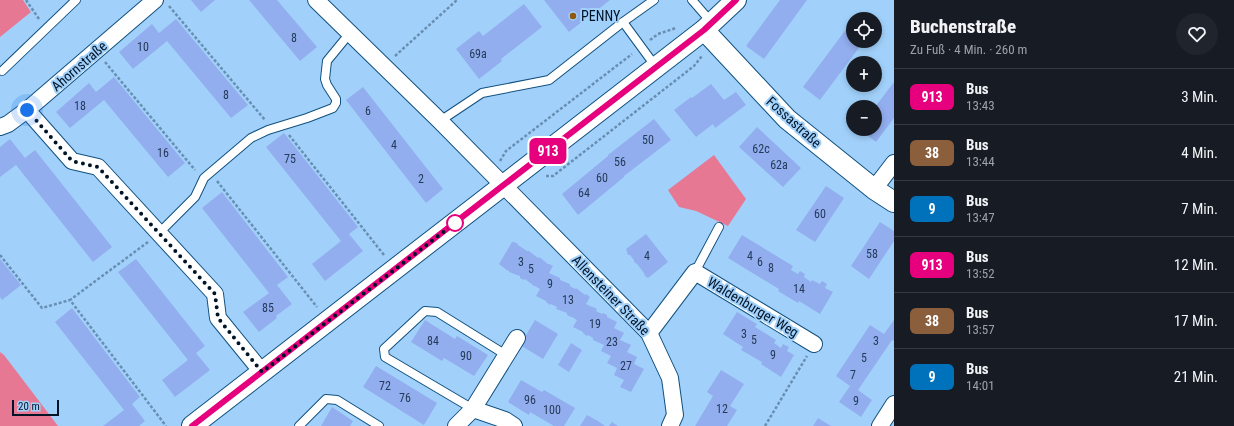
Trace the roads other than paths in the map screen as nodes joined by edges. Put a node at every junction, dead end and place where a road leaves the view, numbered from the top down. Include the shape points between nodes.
1 (76, 0) edge
2 (316, 0) edge
3 (654, 0) edge
4 (692, 0) edge
5 (736, 0) edge
6 (162, 3) edge
7 (623, 22) junction
8 (708, 26) junction
9 (350, 33) junction
10 (656, 68) junction
11 (2, 71) dead end
12 (27, 110) junction
13 (440, 121) junction
14 (0, 127) edge
15 (894, 163) edge
16 (504, 185) junction
17 (874, 189) junction
18 (894, 202) edge
19 (719, 227) dead end
20 (159, 233) junction
21 (695, 272) junction
22 (650, 333) junction
23 (517, 338) dead end
24 (814, 344) road end
25 (506, 355) junction
26 (262, 372) junction
27 (894, 404) edge
28 (472, 409) junction
29 (192, 426) edge
30 (299, 426) edge
31 (378, 426) edge
32 (456, 426) edge
33 (514, 426) edge
34 (670, 426) edge
35 (880, 426) edge

1 - 11 lane
2 - 9 street, Allensteiner Straße
3 - 7 lane
4 - 8 lane
5 - 8 street
6 - 12 street, Ahornstraße via 96,51
7 - 10 lane
7 - 13 lane via 549,80 482,92
8 - 10 street
8 - 17 street, Fossastraße via 787,119
9 - 13 street, Allensteiner Straße
9 - 20 lane via 327,61 325,79 336,99 332,108 251,138 210,172 195,197
10 - 16 street
12 - 14 street, Ahornstraße
12 - 20 street via 72,161 98,167
13 - 16 street, Allensteiner Straße
15 - 17 street
16 - 22 street, Allensteiner Straße
16 - 26 street
17 - 18 street, Fossastraße
19 - 21 lane
20 - 26 street via 215,294 218,318
21 - 22 street, Waldenburger Weg
21 - 24 street, Waldenburger Weg
22 - 34 street, Allensteiner Straße via 670,378 675,415
23 - 25 street
25 - 28 street
25 - 28 lane via 437,312 425,311 384,348 385,357
26 - 29 street
27 - 35 street
28 - 32 street
28 - 33 street via 505,420
30 - 31 lane via 326,399 337,400

